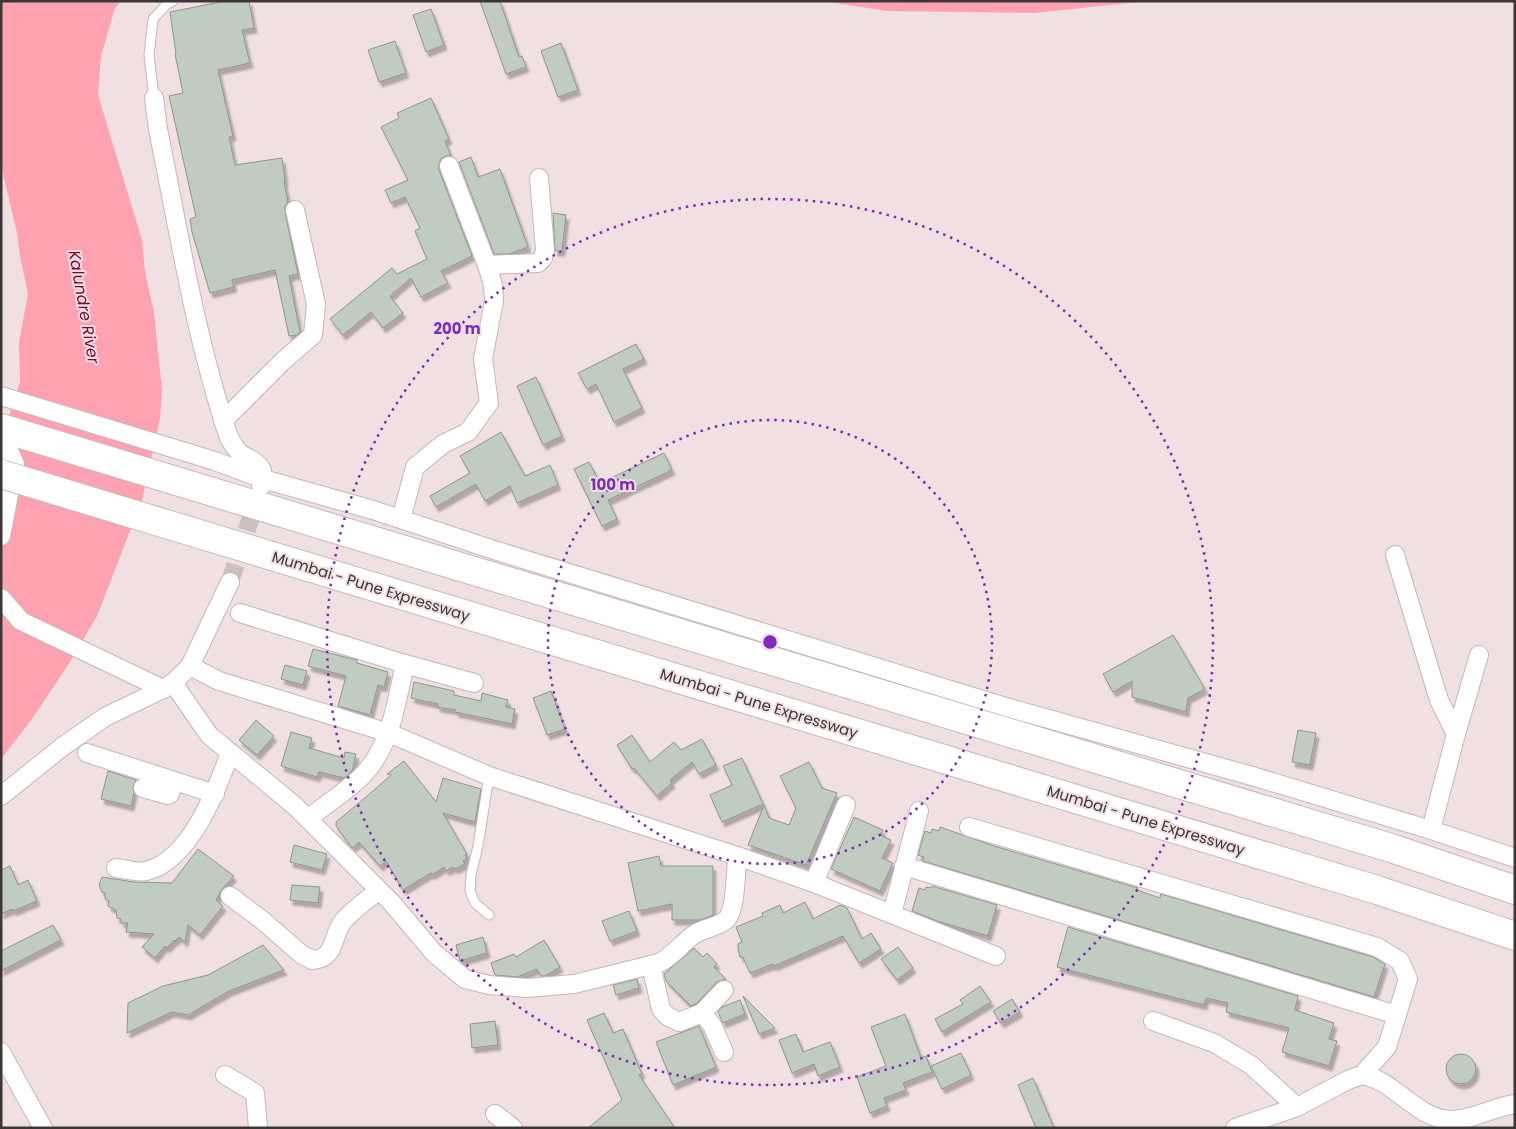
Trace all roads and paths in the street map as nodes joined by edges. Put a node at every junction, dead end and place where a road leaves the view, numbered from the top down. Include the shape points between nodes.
1 (173, 1) edge
2 (154, 98) joint
3 (448, 166) dead end
4 (539, 178) dead end
5 (296, 210) dead end
6 (487, 265) junction
7 (1, 396) edge
8 (223, 421) junction
9 (1, 428) edge
10 (1, 432) edge
11 (1, 474) edge
12 (261, 484) junction
13 (401, 520) junction
14 (1, 536) edge
15 (1395, 555) dead end
16 (230, 582) tunnel mouth
17 (1, 598) edge
18 (240, 614) dead end
19 (1479, 655) dead end
20 (405, 664) junction
21 (190, 666) junction
22 (474, 683) dead end
23 (168, 686) junction
24 (389, 733) junction
25 (1456, 734) junction
26 (87, 753) dead end
27 (230, 753) junction
28 (489, 776) junction
29 (173, 780) junction
30 (143, 788) dead end
31 (215, 794) junction
32 (1, 796) edge
33 (846, 805) dead end
34 (919, 811) dead end
35 (308, 820) junction
36 (970, 827) dead end
37 (1431, 830) junction
38 (737, 856) junction
39 (1515, 858) edge
40 (904, 866) junction
41 (116, 868) dead end
42 (814, 883) junction
43 (1515, 890) edge
44 (378, 891) junction
45 (230, 896) dead end
46 (892, 914) junction
47 (489, 915) dead end
48 (1515, 936) edge
49 (996, 956) dead end
50 (651, 965) junction
51 (724, 990) dead end
52 (702, 1013) junction
53 (1397, 1015) junction
54 (1153, 1021) dead end
55 (1, 1052) edge
56 (724, 1052) dead end
57 (225, 1075) dead end
58 (1362, 1075) junction
59 (1515, 1104) edge
60 (1297, 1106) junction
61 (495, 1114) dead end
62 (43, 1128) edge
63 (258, 1128) edge
64 (513, 1128) edge
65 (1235, 1128) edge

1 - 2 lane via 153,19 149,55
2 - 8 street via 203,354
3 - 6 street
4 - 6 street via 543,258 538,263
5 - 8 street via 316,304 313,335
6 - 13 street via 494,301 483,359 489,403 468,432 443,444 415,468
7 - 12 street via 214,461
8 - 12 street via 230,441 240,453 260,466
9 - 43 highway via 1390,848
10 - 14 street via 14,464
11 - 48 highway, Mumbai - Pune Expressway, bridge via 1377,890
12 - 13 street
13 - 37 street via 1006,707
15 - 25 street via 1439,700
16 - 21 street
17 - 23 street via 21,620
18 - 20 street
19 - 25 street
20 - 22 street
20 - 24 street
21 - 23 street
21 - 24 street via 219,681
23 - 27 street via 209,735
23 - 32 street via 106,717
24 - 28 street
24 - 35 street via 360,779
25 - 37 street
26 - 29 street
27 - 31 street
27 - 35 street
28 - 38 street
28 - 47 lane via 470,891 476,903
29 - 30 street via 168,795
29 - 31 street
31 - 41 street via 198,825 163,864 145,871
33 - 42 street
34 - 40 street
35 - 44 street
36 - 53 street via 1377,947 1400,961 1408,979
37 - 39 street
38 - 42 street
38 - 50 street via 733,902 727,920 696,933 670,957
40 - 46 street
40 - 53 street
42 - 46 street
44 - 45 street via 344,920 331,951 325,957 312,960
44 - 50 street via 434,953 465,979 527,988 574,984
46 - 49 street
50 - 52 street via 661,1009 667,1016 679,1022
51 - 52 street
52 - 56 street via 712,1025
53 - 58 street via 1387,1047
54 - 60 street via 1214,1043 1243,1060
55 - 62 street
57 - 63 street via 255,1093
58 - 59 street via 1373,1077 1426,1113 1449,1120
58 - 60 street
60 - 65 street
61 - 64 street

